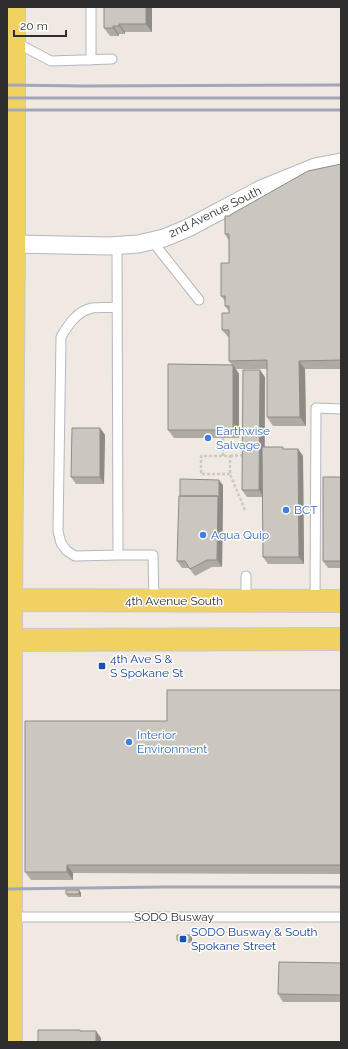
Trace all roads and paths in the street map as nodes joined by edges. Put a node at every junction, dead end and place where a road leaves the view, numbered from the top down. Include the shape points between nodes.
1 (14, 7) edge
2 (91, 7) edge
3 (10, 41) edge
4 (112, 59) dead end
5 (91, 60) junction
6 (341, 162) edge
7 (10, 179) edge
8 (152, 241) junction
9 (10, 244) edge
10 (117, 246) junction
11 (199, 300) dead end
12 (117, 308) junction
13 (341, 409) edge
14 (223, 438) edge
15 (243, 447) edge
16 (223, 456) junction
17 (230, 456) junction
18 (212, 474) junction
19 (230, 474) junction
20 (212, 480) edge
21 (246, 510) dead end
22 (118, 555) junction
23 (246, 576) dead end
24 (9, 600) edge
25 (154, 601) junction
26 (246, 601) junction
27 (315, 601) junction
28 (341, 601) edge
29 (341, 639) edge
30 (9, 640) edge
31 (9, 917) edge
32 (341, 917) edge
33 (9, 1000) edge
34 (11, 1042) edge

1 - 3 main road
2 - 5 lane
3 - 5 lane via 51,61
3 - 7 main road
4 - 5 lane
6 - 8 street, 2nd Avenue South via 314,168 261,189 188,228
7 - 9 main road
8 - 10 street, 2nd Avenue South
8 - 11 lane
9 - 10 street, 2nd Avenue South
9 - 24 main road
10 - 12 lane
12 - 22 lane
12 - 22 lane via 92,308 81,312 70,322 61,337 58,531 61,543 75,556
13 - 27 lane via 316,408
14 - 16 path
15 - 17 path via 243,454
16 - 17 path
16 - 18 path via 201,456 201,474
17 - 19 path
18 - 19 path
18 - 20 path
19 - 21 path
22 - 25 lane via 153,555
23 - 26 lane
24 - 25 main road, 4th Avenue South
24 - 30 main road
25 - 26 main road, 4th Avenue South
26 - 27 main road, 4th Avenue South
27 - 28 main road, 4th Avenue South
29 - 30 main road
30 - 31 main road
31 - 32 lane, SODO Busway
31 - 33 main road
33 - 34 main road

